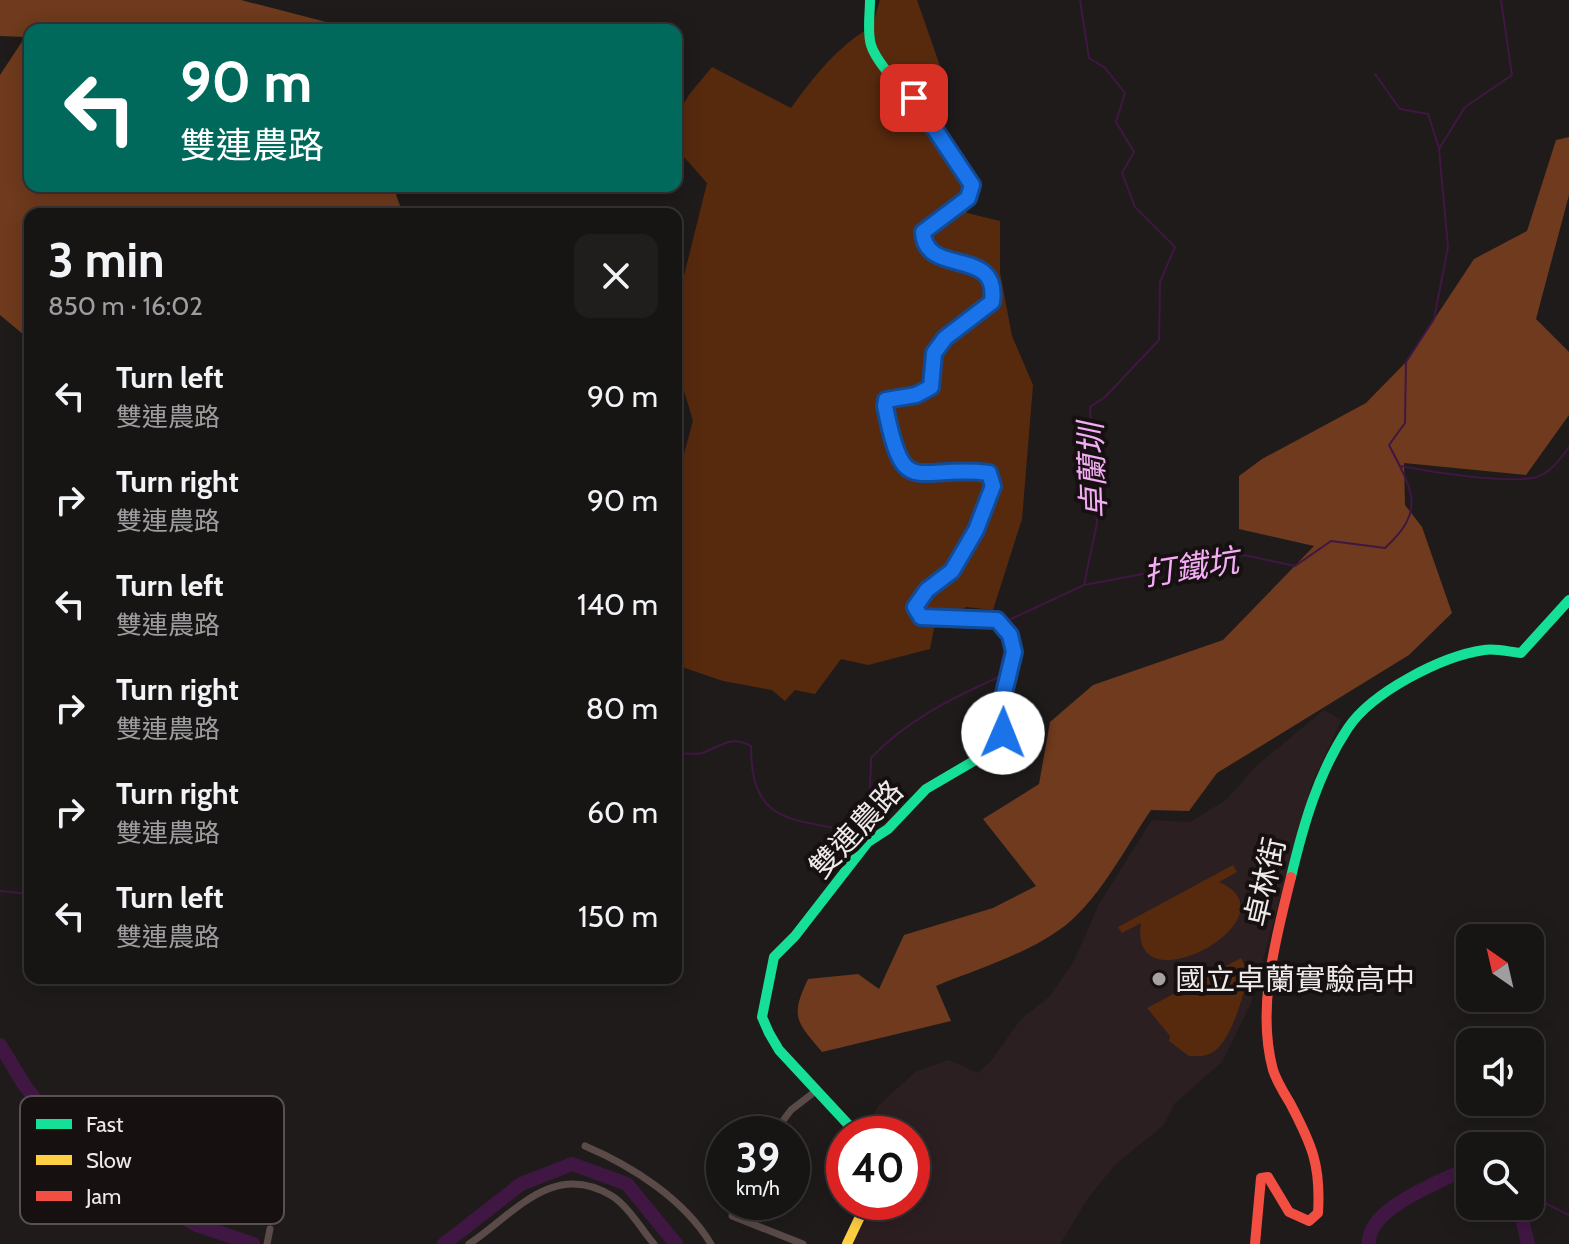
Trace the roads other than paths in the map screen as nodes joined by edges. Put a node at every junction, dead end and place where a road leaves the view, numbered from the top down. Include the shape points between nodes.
1 (870, 0) edge
2 (1569, 600) edge
3 (817, 1090) junction
4 (786, 1116) edge
5 (841, 1116) edge
6 (585, 1146) dead end
7 (742, 1220) edge
8 (858, 1220) edge
9 (270, 1229) dead end
10 (267, 1244) edge
11 (469, 1244) edge
12 (654, 1244) edge
13 (711, 1244) edge
14 (803, 1244) edge
15 (847, 1244) edge
16 (1255, 1244) edge

1 - 3 street, 雙連農路 via 870,44 878,60 926,113 972,185 968,198 923,232 923,245 929,253 976,267 990,279 993,290 992,302 945,338 934,353 931,387 886,400 894,452 905,468 921,475 989,473 993,486 952,571 915,607 921,617 997,620 1010,635 1014,652 1003,697 1003,733 984,755 926,789 868,842 774,957 762,1017 779,1050
2 - 16 street, 卓林街 via 1521,653 1488,649 1456,656 1408,679 1349,726 1320,780 1302,829 1270,967 1267,1036 1274,1073 1314,1149 1320,1180 1318,1213 1309,1221 1298,1221 1268,1177 1261,1178
3 - 4 street
3 - 5 street
6 - 13 street via 626,1164 703,1229
7 - 14 street
8 - 15 street
9 - 10 street
11 - 12 street via 551,1186 580,1183 614,1197

